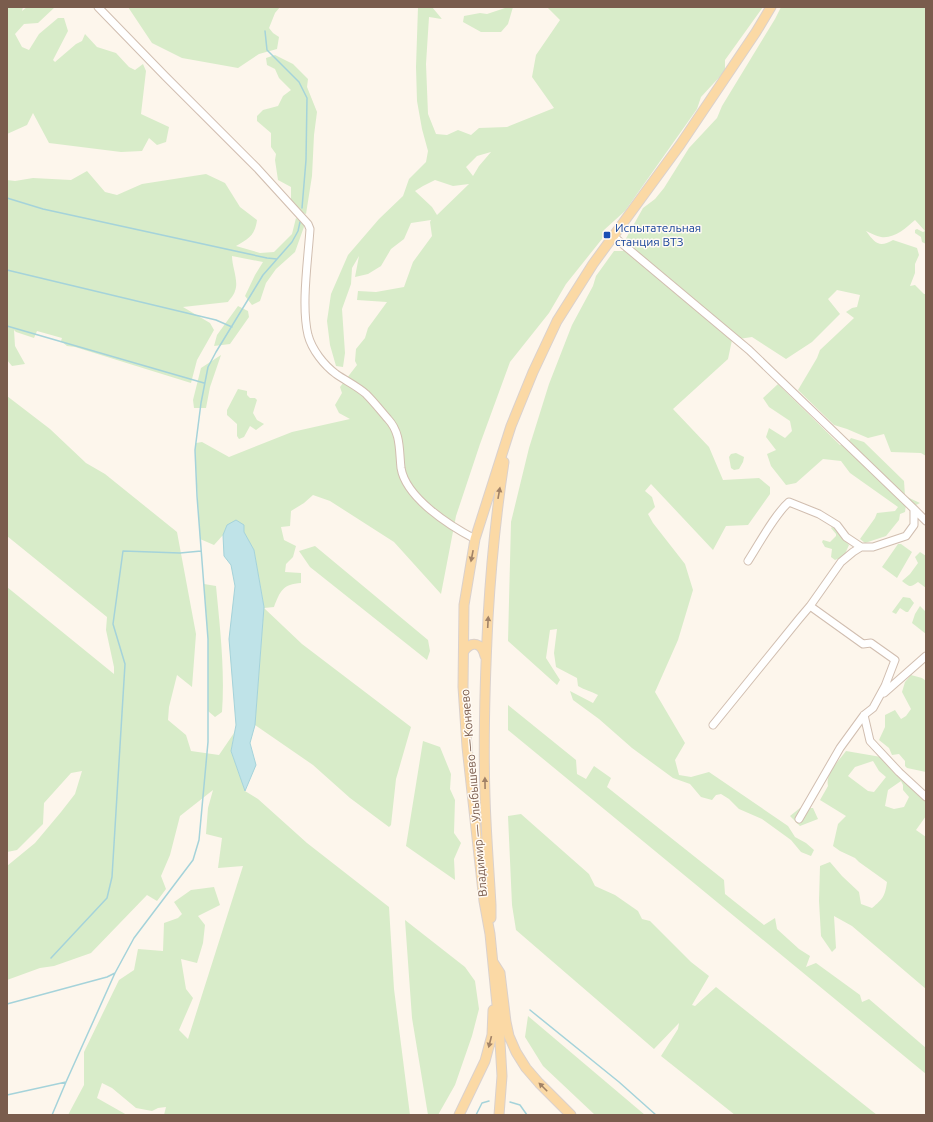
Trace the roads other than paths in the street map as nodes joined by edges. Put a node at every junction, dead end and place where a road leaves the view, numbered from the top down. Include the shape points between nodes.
1 (98, 7) edge
2 (771, 7) edge
3 (613, 236) junction
4 (522, 399) junction
5 (914, 509) junction
6 (926, 521) edge
7 (475, 539) junction
8 (861, 547) junction
9 (748, 561) dead end
10 (810, 606) junction
11 (464, 651) junction
12 (926, 656) edge
13 (486, 661) junction
14 (879, 696) junction
15 (864, 715) junction
16 (713, 725) dead end
17 (926, 797) edge
18 (799, 819) dead end
19 (490, 934) junction
20 (492, 961) junction
21 (459, 1115) edge
22 (499, 1115) edge
23 (571, 1115) edge

1 - 7 street via 257,168 308,224 310,229 306,321 316,351 324,363 367,395 390,421 398,438 404,479 412,490 434,514
2 - 3 main road, Владимир — Улыбышево — Коняево via 685,138
3 - 4 main road, Владимир — Улыбышево — Коняево via 557,321
3 - 5 street via 739,342
4 - 7 main road, Владимир — Улыбышево — Коняево
13 -> 4 main road, Владимир — Улыбышево — Коняево via 497,505 505,459
5 - 6 street
5 - 8 street via 914,525 906,536 873,547
7 -> 11 main road, Владимир — Улыбышево — Коняево via 464,605
8 - 9 street via 846,536 837,525 819,514 789,502
8 - 10 street via 841,562
10 - 14 street via 863,644 871,643 895,660
10 - 16 street
11 - 13 main road via 473,644 479,645 483,649
11 - 19 main road, Владимир — Улыбышево — Коняево via 463,687 467,747
12 - 14 street
19 -> 13 main road, Владимир — Улыбышево — Коняево via 484,737
14 - 15 street via 873,708
15 - 17 street via 870,741
15 - 18 street via 840,748
19 - 20 main road, Владимир — Улыбышево — Коняево
20 -> 21 main road via 492,1035 485,1061
20 - 22 main road, Владимир — Улыбышево — Коняево via 502,1076
23 -> 20 main road via 539,1083 516,1052 506,1022 500,973

